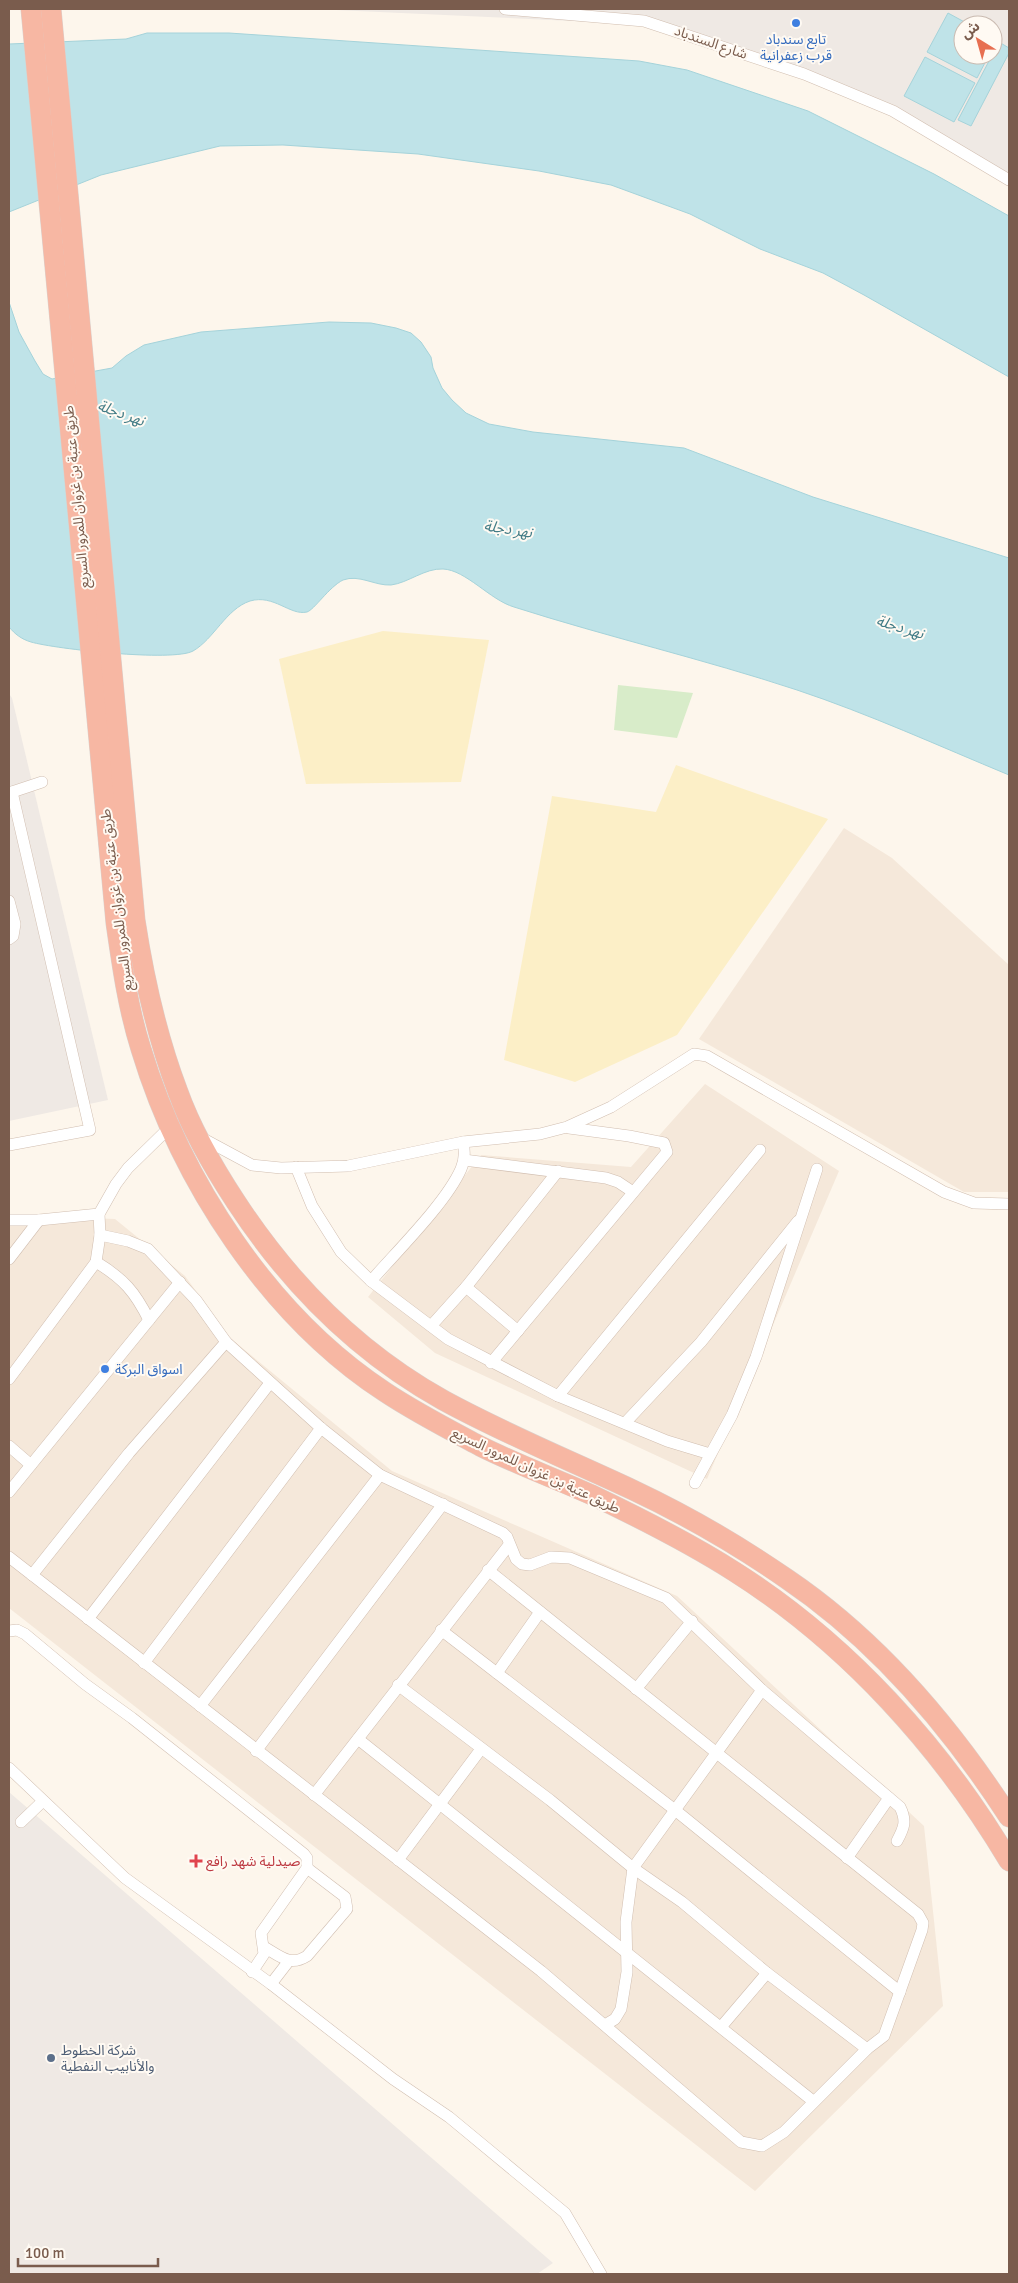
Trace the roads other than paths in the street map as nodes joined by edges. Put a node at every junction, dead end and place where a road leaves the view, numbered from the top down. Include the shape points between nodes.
1 (31, 9) edge
2 (51, 9) edge
3 (505, 9) edge
4 (1009, 180) edge
5 (42, 782) dead end
6 (10, 792) edge
7 (9, 901) edge
8 (9, 939) edge
9 (169, 1098) junction
10 (171, 1126) junction
11 (567, 1127) junction
12 (196, 1135) junction
13 (463, 1142) junction
14 (9, 1145) edge
15 (760, 1150) dead end
16 (464, 1160) junction
17 (296, 1167) junction
18 (817, 1169) dead end
19 (558, 1171) junction
20 (633, 1192) junction
21 (1009, 1204) edge
22 (99, 1214) junction
23 (803, 1214) junction
24 (9, 1220) edge
25 (39, 1220) junction
26 (100, 1236) junction
27 (9, 1259) edge
28 (96, 1262) junction
29 (371, 1281) junction
30 (180, 1282) junction
31 (466, 1287) junction
32 (149, 1320) junction
33 (431, 1326) junction
34 (518, 1330) junction
35 (226, 1342) junction
36 (491, 1363) junction
37 (9, 1379) edge
38 (270, 1383) junction
39 (558, 1396) junction
40 (625, 1424) junction
41 (321, 1428) junction
42 (9, 1446) edge
43 (710, 1454) junction
44 (31, 1465) junction
45 (380, 1476) junction
46 (695, 1483) dead end
47 (9, 1492) edge
48 (443, 1504) junction
49 (510, 1545) junction
50 (9, 1557) edge
51 (488, 1570) junction
52 (32, 1575) junction
53 (540, 1612) junction
54 (88, 1618) junction
55 (692, 1621) junction
56 (441, 1630) junction
57 (9, 1631) edge
58 (144, 1663) junction
59 (498, 1674) junction
60 (398, 1686) junction
61 (636, 1689) junction
62 (762, 1690) junction
63 (200, 1706) junction
64 (358, 1739) junction
65 (481, 1749) junction
66 (256, 1750) junction
67 (716, 1753) junction
68 (9, 1768) edge
69 (314, 1795) junction
70 (889, 1798) junction
71 (43, 1801) junction
72 (442, 1804) junction
73 (675, 1810) junction
74 (1009, 1818) edge
75 (21, 1822) dead end
76 (897, 1841) dead end
77 (847, 1858) junction
78 (398, 1860) junction
79 (1009, 1861) edge
80 (307, 1868) junction
81 (633, 1868) junction
82 (264, 1947) junction
83 (626, 1951) junction
84 (288, 1962) junction
85 (252, 1972) junction
86 (767, 1972) junction
87 (271, 1984) junction
88 (900, 1992) junction
89 (605, 2026) junction
90 (721, 2027) junction
91 (867, 2049) junction
92 (813, 2101) junction
93 (601, 2274) edge

1 - 9 highway, طريق عتبة بن غزوان للمرور السريع via 116,922 141,1051
2 - 9 highway, طريق عتبة بن غزوان للمرور السريع via 135,920
3 - 4 street, شارع السندباد via 644,21 804,74 893,111
5 - 6 street
6 - 14 street via 90,1130
7 - 8 street via 15,924 13,936
9 - 10 highway, طريق عتبة بن غزوان للمرور السريع
9 - 12 highway, طريق عتبة بن غزوان للمرور السريع
10 - 22 street via 128,1168
10 - 79 highway, طريق عتبة بن غزوان للمرور السريع via 190,1168 235,1241 275,1293 330,1348 384,1392 429,1418 515,1463 593,1496 689,1545 780,1603 842,1655 907,1720 968,1797
11 - 13 street via 540,1134
11 - 20 street via 664,1143 667,1152
11 - 21 street via 611,1107 694,1054 707,1056 944,1192 974,1204
12 - 17 street via 252,1166
12 - 74 highway, طريق عتبة بن غزوان للمرور السريع via 270,1251 306,1294 353,1337 441,1398 519,1439 677,1512 806,1592 860,1637 920,1698 965,1753
13 - 16 street
13 - 17 street via 348,1166
15 - 39 street
16 - 19 street
16 - 29 street via 461,1170 432,1211
17 - 29 street via 327,1233 341,1252
18 - 23 street
19 - 20 street via 606,1178
19 - 31 street
20 - 34 street
22 - 25 street
22 - 26 street
23 - 40 street via 701,1342
23 - 43 street via 756,1357 732,1415
24 - 25 street
25 - 27 street
26 - 28 street
26 - 30 street via 148,1249
28 - 32 street via 131,1288
28 - 37 street
29 - 33 street
30 - 32 street
30 - 35 street
31 - 33 street
31 - 34 street
32 - 44 street
33 - 36 street
34 - 36 street
35 - 38 street
35 - 52 street via 129,1454
36 - 39 street
38 - 41 street
38 - 54 street
39 - 40 street
40 - 43 street
41 - 45 street
41 - 58 street
42 - 44 street
43 - 46 street
44 - 47 street
45 - 48 street
45 - 63 street
48 - 49 street via 503,1533
48 - 66 street
49 - 51 street
49 - 55 street via 522,1564 530,1565 551,1557 570,1558 666,1598
50 - 52 street
51 - 53 street
51 - 56 street
52 - 54 street
53 - 59 street
53 - 61 street
54 - 58 street
55 - 61 street
55 - 62 street
56 - 59 street
56 - 60 street
57 - 80 street via 25,1634 132,1718 300,1852 307,1858
58 - 63 street
59 - 73 street
60 - 64 street
60 - 65 street
61 - 67 street
62 - 67 street
62 - 70 street
63 - 66 street
64 - 69 street
64 - 72 street
65 - 72 street
65 - 81 street
66 - 69 street
67 - 73 street
67 - 77 street
68 - 71 street
69 - 78 street
70 - 76 street via 905,1816
70 - 77 street
71 - 75 street
71 - 85 street via 125,1878
72 - 78 street
72 - 83 street
73 - 81 street
73 - 88 street
77 - 88 street via 918,1914 923,1923
78 - 89 street via 541,1971
80 - 82 street via 261,1933
80 - 84 street via 345,1897 347,1909 307,1956
81 - 83 street
81 - 86 street via 682,1902
82 - 84 street
82 - 85 street via 264,1954
83 - 89 street via 627,1972 621,2009
83 - 90 street
84 - 87 street
85 - 87 street
86 - 90 street
86 - 91 street
87 - 93 street via 393,2079 449,2117 564,2213
88 - 91 street via 884,2036
89 - 92 street via 741,2142 762,2146 784,2132
90 - 92 street
91 - 92 street

